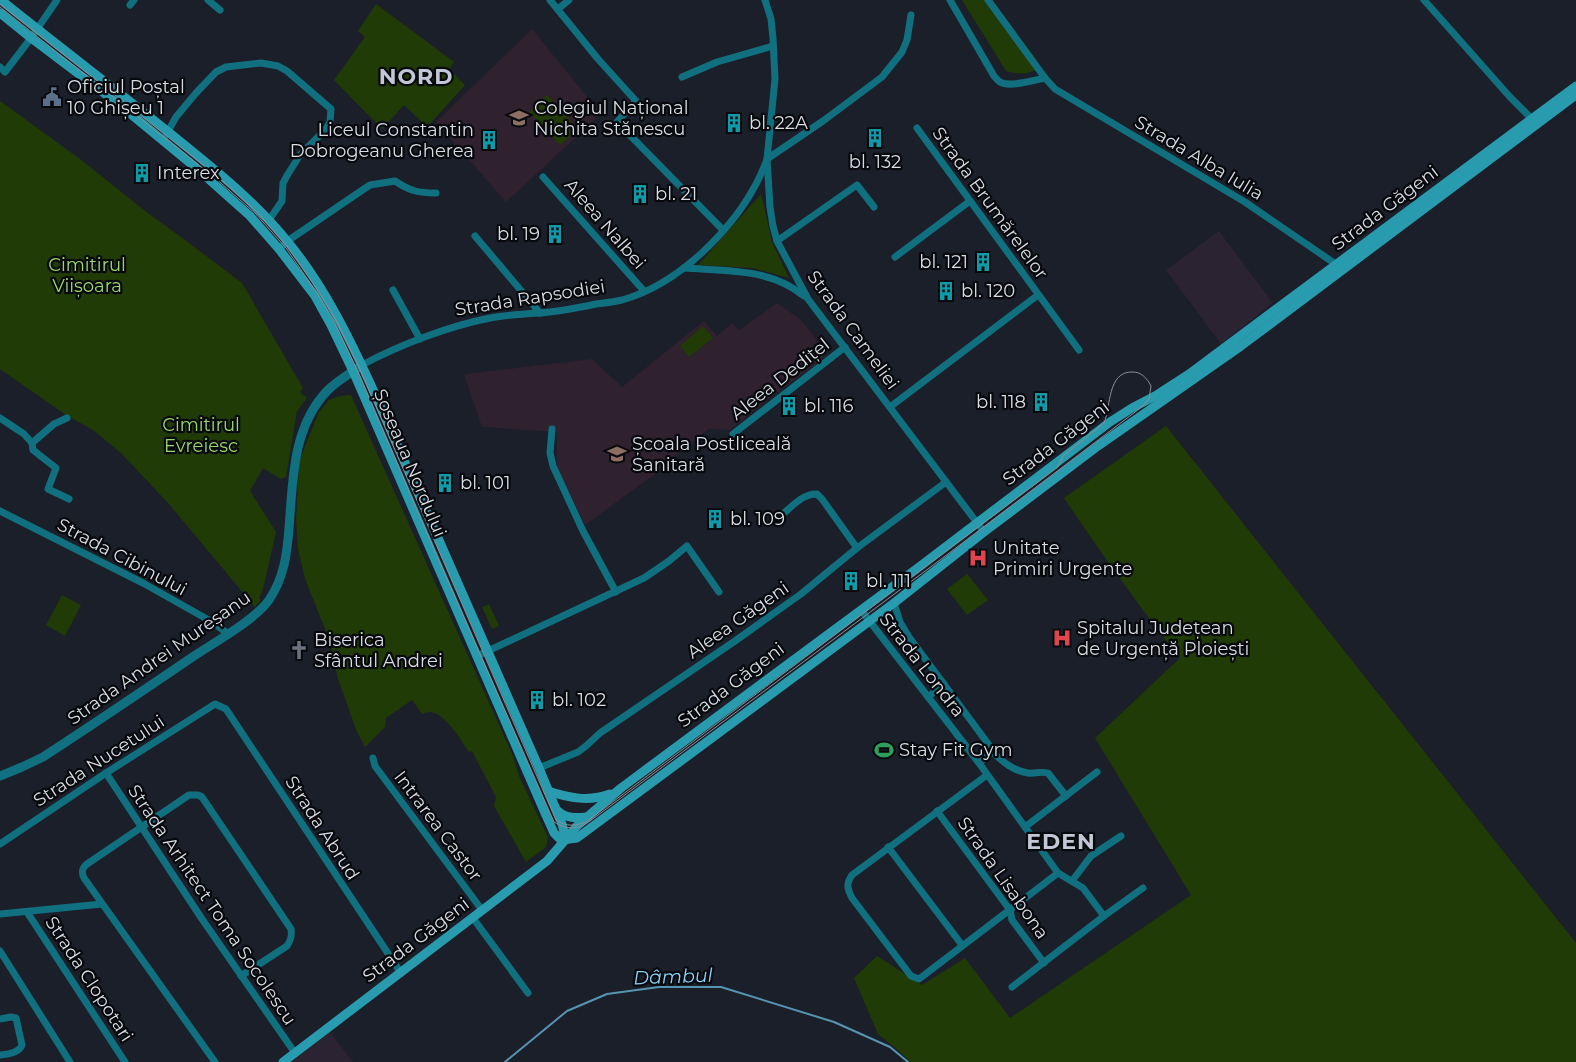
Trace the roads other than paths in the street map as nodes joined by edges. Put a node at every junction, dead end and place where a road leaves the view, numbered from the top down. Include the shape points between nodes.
1 (1, 0) edge
2 (57, 0) edge
3 (208, 0) edge
4 (550, 0) edge
5 (568, 0) edge
6 (765, 0) edge
7 (950, 0) edge
8 (988, 0) edge
9 (1424, 0) edge
10 (220, 10) dead end
11 (558, 10) junction
12 (0, 13) edge
13 (911, 15) dead end
14 (37, 29) junction
15 (31, 38) junction
16 (773, 46) junction
17 (0, 67) edge
18 (682, 77) dead end
19 (1045, 78) junction
20 (1576, 86) edge
21 (1576, 95) edge
22 (1532, 120) junction
23 (917, 128) dead end
24 (168, 132) junction
25 (162, 140) junction
26 (767, 159) junction
27 (543, 177) dead end
28 (436, 192) dead end
29 (970, 201) junction
30 (874, 207) dead end
31 (269, 220) junction
32 (722, 230) junction
33 (475, 236) dead end
34 (287, 241) junction
35 (777, 241) junction
36 (279, 249) junction
37 (895, 257) dead end
38 (1337, 265) junction
39 (684, 268) junction
40 (393, 290) dead end
41 (644, 291) junction
42 (1038, 295) junction
43 (808, 299) junction
44 (540, 313) junction
45 (420, 339) junction
46 (845, 347) junction
47 (1079, 350) dead end
48 (362, 365) junction
49 (353, 371) junction
50 (1170, 392) junction
51 (890, 407) junction
52 (0, 418) edge
53 (67, 418) dead end
54 (552, 429) dead end
55 (733, 434) dead end
56 (32, 443) junction
57 (946, 482) junction
58 (69, 499) dead end
59 (0, 511) edge
60 (783, 514) dead end
61 (977, 523) junction
62 (984, 532) junction
63 (857, 548) junction
64 (616, 592) junction
65 (719, 592) dead end
66 (894, 603) junction
67 (861, 610) junction
68 (869, 622) junction
69 (228, 634) junction
70 (488, 650) junction
71 (477, 656) junction
72 (944, 684) junction
73 (928, 697) junction
74 (216, 704) joint
75 (991, 751) junction
76 (373, 758) dead end
77 (979, 763) junction
78 (539, 768) junction
79 (1097, 772) dead end
80 (106, 773) junction
81 (987, 775) junction
82 (0, 776) edge
83 (621, 788) junction
84 (548, 790) junction
85 (1066, 796) junction
86 (556, 808) junction
87 (937, 811) junction
88 (588, 816) junction
89 (141, 827) junction
90 (1025, 827) junction
91 (1120, 836) dead end
92 (566, 840) junction
93 (0, 844) edge
94 (888, 847) junction
95 (1058, 873) junction
96 (1072, 881) junction
97 (1144, 888) dead end
98 (102, 904) junction
99 (482, 910) junction
100 (1010, 910) junction
101 (27, 912) junction
102 (0, 914) edge
103 (1104, 916) junction
104 (473, 918) junction
105 (962, 945) junction
106 (0, 951) edge
107 (1044, 962) junction
108 (401, 973) junction
109 (241, 976) junction
110 (1012, 987) dead end
111 (528, 993) dead end
112 (1, 1019) edge
113 (295, 1053) junction
114 (0, 1055) edge
115 (70, 1062) edge
116 (125, 1062) edge
117 (215, 1062) edge
118 (283, 1062) edge

1 - 14 main road, Șoseaua Nordului
2 - 14 street
3 - 10 street
4 - 11 street
5 - 11 street
6 - 16 street, Strada Cameliei via 771,19
7 - 19 street via 994,76 1001,82 1020,83
8 - 19 street, Strada Alba Iulia
9 - 22 street
11 - 32 street via 636,100 617,122
12 - 15 main road, Șoseaua Nordului
13 - 26 street via 908,40 882,77
14 - 15 street
14 - 24 main road, Șoseaua Nordului
15 - 17 street via 5,72
15 - 25 main road, Șoseaua Nordului
16 - 18 street via 717,62
16 - 26 street, Strada Cameliei via 775,79
19 - 38 street, Strada Alba Iulia via 1055,88 1245,202
20 - 22 main road, Strada Găgeni
21 - 50 main road, Strada Găgeni via 1335,276
22 - 38 main road, Strada Găgeni
23 - 29 street, Strada Brumărelelor
24 - 25 street
24 - 31 main road, Șoseaua Nordului via 247,197
24 - 31 street via 196,93 216,72 226,67 261,63 278,66 323,101 332,109 330,122 293,165 283,183 282,201
25 - 36 main road, Șoseaua Nordului via 250,216
26 - 32 street, Strada Rapsodiei via 758,181
26 - 35 street, Strada Cameliei via 772,226
27 - 41 street, Aleea Nalbei
28 - 34 street via 420,193 395,182 370,185
29 - 37 street
29 - 42 street, Strada Brumărelelor
30 - 35 street via 857,185
31 - 34 main road, Șoseaua Nordului
32 - 39 street, Strada Rapsodiei
33 - 44 street
34 - 36 street
34 - 48 main road, Șoseaua Nordului via 322,290
35 - 43 street, Strada Cameliei
36 - 49 main road, Șoseaua Nordului via 315,296
38 - 50 main road, Strada Găgeni
39 - 41 street, Strada Rapsodiei
39 - 43 street via 758,273 789,285
40 - 45 street
41 - 44 street, Strada Rapsodiei via 622,300
42 - 47 street, Strada Brumărelelor
42 - 51 street, Strada Brumărelelor
43 - 46 street, Strada Cameliei
44 - 45 street, Strada Rapsodiei via 489,318
45 - 48 street, Strada Rapsodiei
46 - 51 street, Strada Cameliei
46 - 55 street, Aleea Dedițel
48 - 49 street, Strada Rapsodiei
48 - 70 main road, Șoseaua Nordului via 468,606 474,610 486,634
49 - 69 street, Strada Andrei Mureșanu via 323,396 304,427 293,471 286,556 277,586 264,606
49 - 71 main road, Șoseaua Nordului
50 - 61 main road, Strada Găgeni via 1118,417
50 - 62 main road, Strada Găgeni
51 - 57 street, Strada Cameliei
52 - 56 street
53 - 56 street via 54,424
54 - 64 street via 550,453 553,466
56 - 58 street via 33,450 56,468 48,489
57 - 61 street, Strada Cameliei
57 - 63 street, Aleea Găgeni
59 - 69 street, Strada Cibinului via 135,579
60 - 63 street via 804,497 817,494
61 - 62 street, Strada Cameliei
61 - 67 main road, Strada Găgeni
62 - 66 main road, Strada Găgeni
63 - 78 street, Aleea Găgeni via 801,594 600,733 578,752
64 - 65 street via 644,578 687,546
64 - 70 street
66 - 68 main road, Strada Găgeni
66 - 72 street, Strada Londra via 909,637
67 - 68 street, Strada Londra
67 - 83 main road, Strada Găgeni
68 - 73 street, Strada Londra
68 - 92 main road, Strada Găgeni via 578,838
69 - 82 street, Strada Andrei Mureșanu via 43,757
70 - 71 street
70 - 78 main road, Șoseaua Nordului
71 - 92 main road, Șoseaua Nordului via 554,833 559,839
72 - 73 street
72 - 75 street, Strada Londra via 990,745
73 - 77 street, Strada Londra
74 - 80 street, Strada Nucetului
74 - 108 street, Strada Abrud via 226,709
75 - 77 street
75 - 85 street via 1012,768 1027,773 1048,773
76 - 99 street, Intrarea Castor via 374,766
77 - 81 street, Strada Londra
78 - 84 main road, Șoseaua Nordului
79 - 85 street
80 - 89 street, Strada Arhitect Toma Socolescu
80 - 93 street, Strada Nucetului
81 - 87 street
81 - 90 street, Strada Londra
83 - 84 main road via 609,795 590,799 569,798
83 - 88 main road, Strada Găgeni
84 - 86 main road, Șoseaua Nordului
85 - 90 street
86 - 88 main road via 571,818
86 - 92 main road, Șoseaua Nordului
87 - 94 street
87 - 100 street, Strada Lisabona
88 - 92 main road, Strada Găgeni
89 - 98 street via 83,868 84,878
89 - 109 street, Strada Arhitect Toma Socolescu
89 - 109 street via 189,795 202,797 289,924 292,935 287,946
90 - 95 street, Strada Londra
91 - 96 street via 1091,856
92 - 99 main road, Strada Găgeni via 546,861
94 - 105 street
94 - 105 street via 852,875 847,886 852,898 911,976 919,979
95 - 96 street, Strada Londra
95 - 100 street
96 - 103 street, Strada Londra via 1083,888
97 - 103 street
98 - 101 street
98 - 117 street
99 - 104 main road, Strada Găgeni
100 - 105 street
100 - 107 street, Strada Lisabona via 1012,920
101 - 102 street
101 - 116 street, Strada Clopotari
103 - 107 street
104 - 108 main road, Strada Găgeni
104 - 111 street
106 - 115 street
107 - 110 street
108 - 113 main road, Strada Găgeni
109 - 113 street, Strada Arhitect Toma Socolescu
112 - 114 street via 14,1017 22,1048
113 - 118 main road, Strada Găgeni

